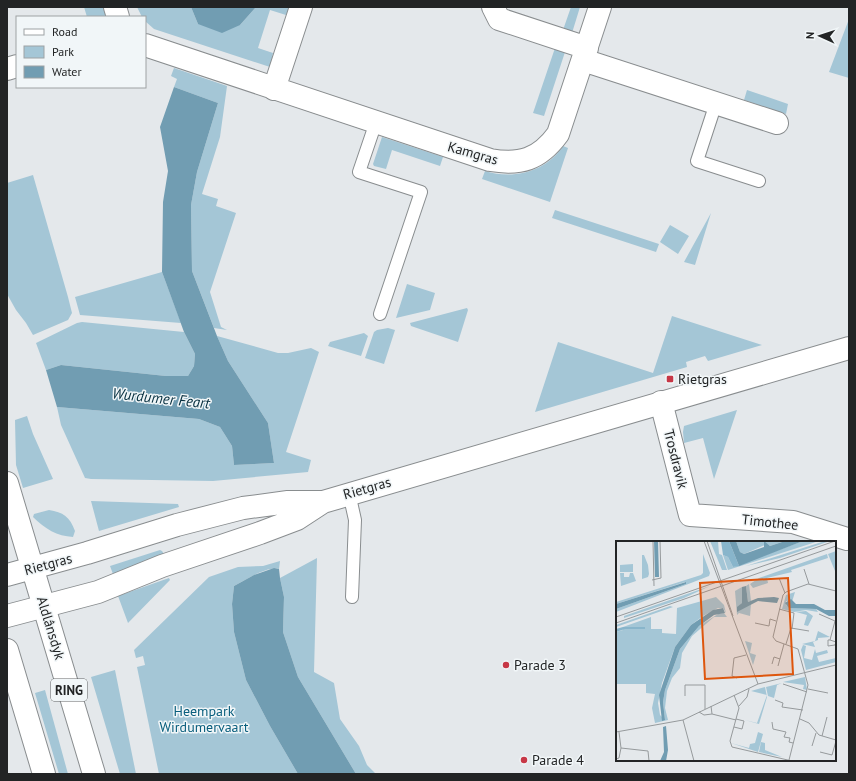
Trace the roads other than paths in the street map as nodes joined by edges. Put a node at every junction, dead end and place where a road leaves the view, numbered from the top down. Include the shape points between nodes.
1 (301, 7) edge
2 (493, 7) edge
3 (600, 7) edge
4 (146, 45) edge
5 (585, 54) junction
6 (274, 89) junction
7 (716, 103) junction
8 (376, 122) junction
9 (777, 124) dead end
10 (758, 181) dead end
11 (380, 314) dead end
12 (849, 348) edge
13 (661, 402) junction
14 (7, 483) edge
15 (349, 494) junction
16 (322, 502) junction
17 (690, 515) joint
18 (848, 536) edge
19 (32, 568) junction
20 (7, 575) edge
21 (352, 597) dead end
22 (44, 607) junction
23 (7, 616) edge
24 (7, 650) edge
25 (44, 774) edge
26 (94, 774) edge

1 - 6 street
2 - 5 street via 499,19
3 - 5 street, Kamgras
4 - 6 street, Kamgras
5 - 7 street
5 - 8 street, Kamgras via 558,134 550,145 521,161 490,160
6 - 8 street, Kamgras
7 - 9 street
7 - 10 lane via 698,161
8 - 11 lane via 359,172 421,192
12 - 13 street, Rietgras
13 - 15 street, Rietgras
13 - 17 street, Trosdravik
14 - 19 street, Aldlânsdyk / RING
15 - 16 street, Rietgras
15 - 21 lane via 355,520
16 - 19 street, Rietgras via 288,502 243,508
16 - 22 street, Rietgras via 297,519 162,566 98,592
17 - 18 street, Timothee via 793,522
19 - 20 street, Rietgras
19 - 22 street, Aldlânsdyk / RING
22 - 23 street, Rietgras
22 - 26 street, Aldlânsdyk / RING
24 - 25 street

